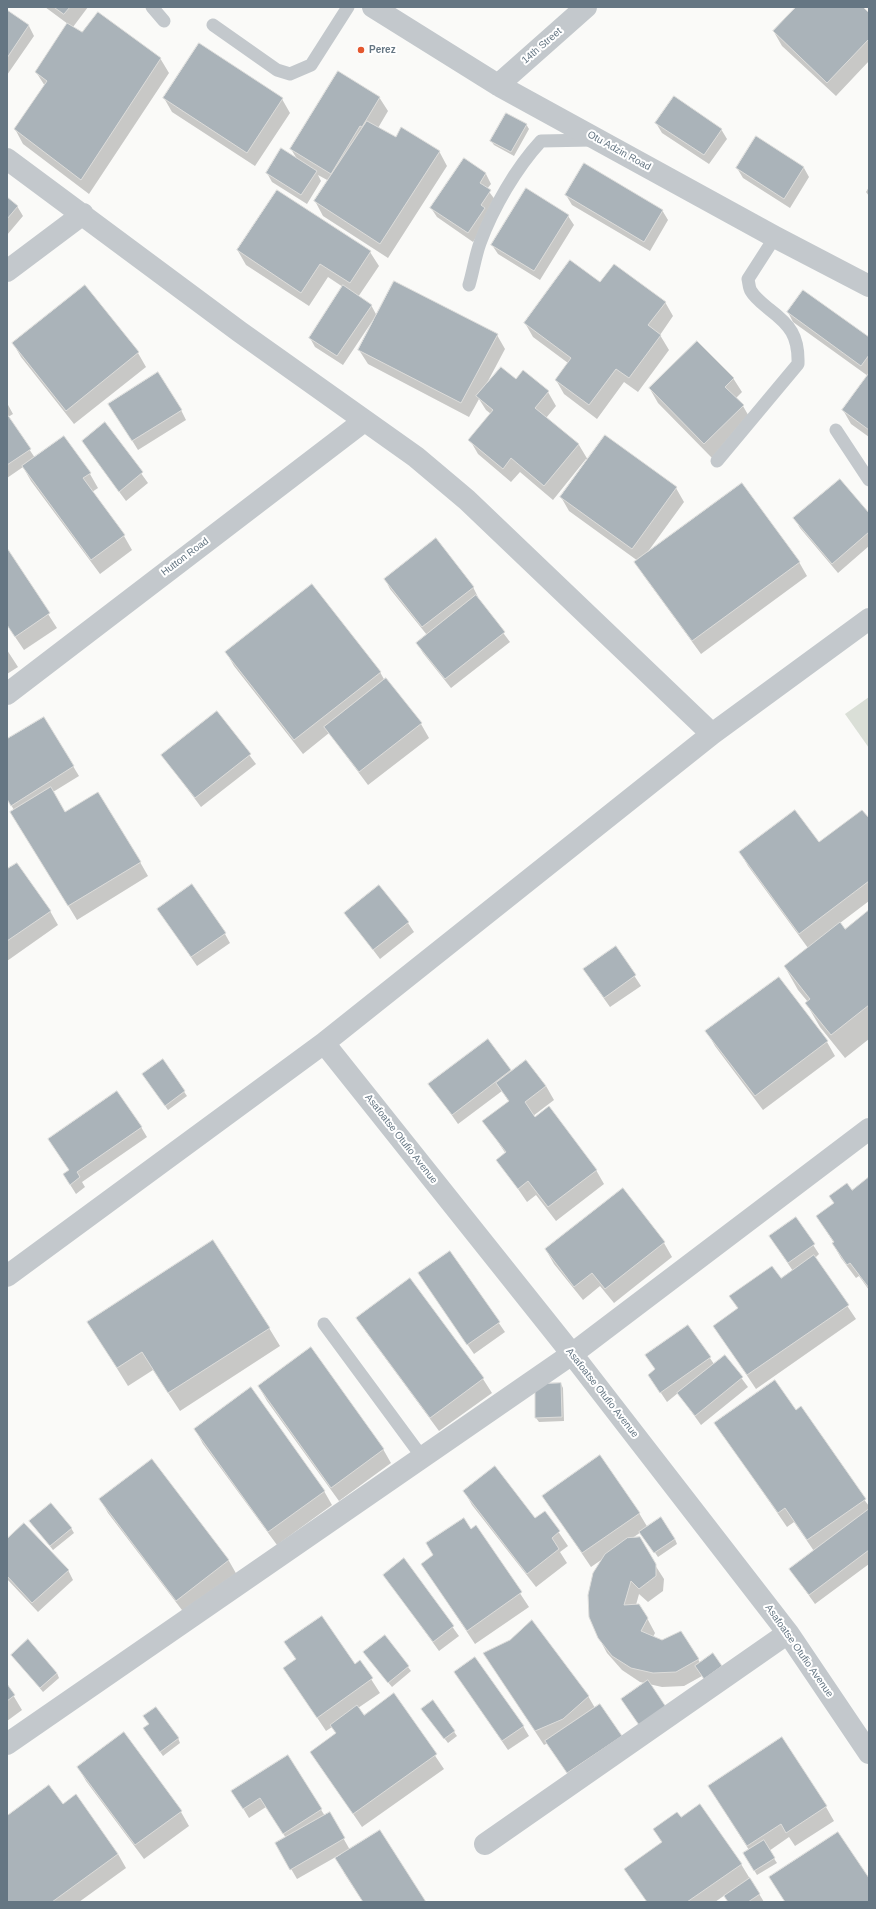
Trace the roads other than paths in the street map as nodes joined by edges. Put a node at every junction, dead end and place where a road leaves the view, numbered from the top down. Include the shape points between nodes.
1 (152, 7) edge
2 (348, 7) edge
3 (373, 7) edge
4 (586, 7) edge
5 (164, 21) dead end
6 (213, 25) dead end
7 (498, 85) junction
8 (598, 140) junction
9 (7, 159) edge
10 (83, 214) junction
11 (776, 237) junction
12 (7, 270) edge
13 (470, 285) dead end
14 (869, 286) edge
15 (364, 421) junction
16 (836, 430) dead end
17 (717, 461) dead end
18 (869, 480) edge
19 (869, 619) edge
20 (7, 694) edge
21 (712, 734) junction
22 (324, 1043) junction
23 (869, 1129) edge
24 (7, 1276) edge
25 (324, 1324) dead end
26 (572, 1354) junction
27 (422, 1457) junction
28 (788, 1633) junction
29 (7, 1744) edge
30 (869, 1753) edge
31 (486, 1844) dead end

1 - 5 lane
2 - 6 lane via 311,65 290,74 277,70
3 - 7 street, Otu Adzin Road
4 - 7 street, 14th Street
7 - 8 street, Otu Adzin Road
8 - 11 street, Otu Adzin Road
8 - 13 lane via 541,141 525,159 504,194 480,244
9 - 10 street
10 - 12 street
10 - 15 street
11 - 14 street, Otu Adzin Road
11 - 17 lane via 748,279 751,291 784,321 796,338 798,364
15 - 20 street, Hutton Road
15 - 21 street via 416,457 468,500
16 - 18 lane
19 - 21 street
21 - 22 street
22 - 24 street
22 - 26 street, Asafoatse Otufio Avenue
23 - 26 street
25 - 27 lane
26 - 27 street
26 - 28 street, Asafoatse Otufio Avenue
27 - 29 street
28 - 30 street, Asafoatse Otufio Avenue
28 - 31 street

